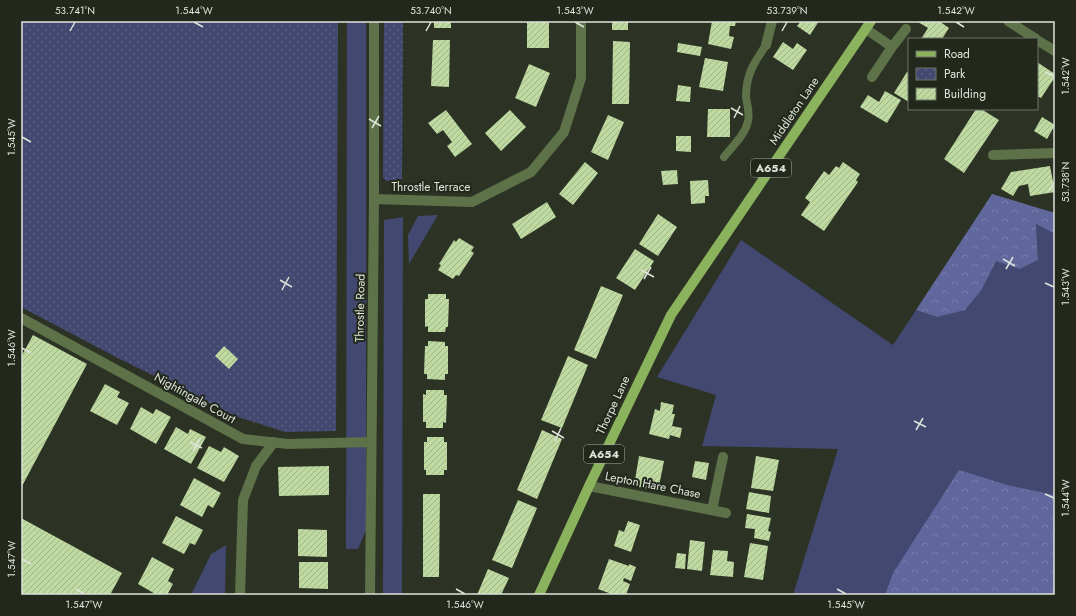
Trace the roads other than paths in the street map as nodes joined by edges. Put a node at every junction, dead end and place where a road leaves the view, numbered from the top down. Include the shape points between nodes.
1 (374, 21) edge
2 (581, 21) edge
3 (772, 21) edge
4 (1008, 21) edge
5 (868, 25) edge
6 (906, 29) dead end
7 (1034, 38) edge
8 (1038, 40) edge
9 (766, 45) joint
10 (892, 48) junction
11 (1055, 52) edge
12 (872, 77) dead end
13 (1055, 153) edge
14 (993, 155) dead end
15 (724, 157) dead end
16 (374, 199) junction
17 (671, 315) joint
18 (21, 318) edge
19 (274, 442) junction
20 (371, 442) junction
21 (723, 457) dead end
22 (589, 486) junction
23 (712, 510) junction
24 (726, 513) dead end
25 (240, 595) edge
26 (370, 595) edge
27 (539, 595) edge

1 - 16 street, Throstle Road
2 - 16 street, Throstle Terrace via 581,78 564,132 531,172 472,202
3 - 9 street
4 - 7 street
5 - 10 street
5 - 17 main road, Middleton Lane / A654
6 - 10 street
8 - 11 street
9 - 15 lane via 749,73 746,97 749,118 747,126
10 - 12 street
13 - 14 street
16 - 20 street, Throstle Road
17 - 22 main road, Thorpe Lane / A654
18 - 19 street, Nightingale Court via 244,439
19 - 20 street, Nightingale Court
19 - 25 street via 256,466 243,500
20 - 26 street, Throstle Road
21 - 23 street, Lepton Hare Chase
22 - 23 street, Lepton Hare Chase
22 - 27 main road, Thorpe Lane / A654
23 - 24 street, Lepton Hare Chase

